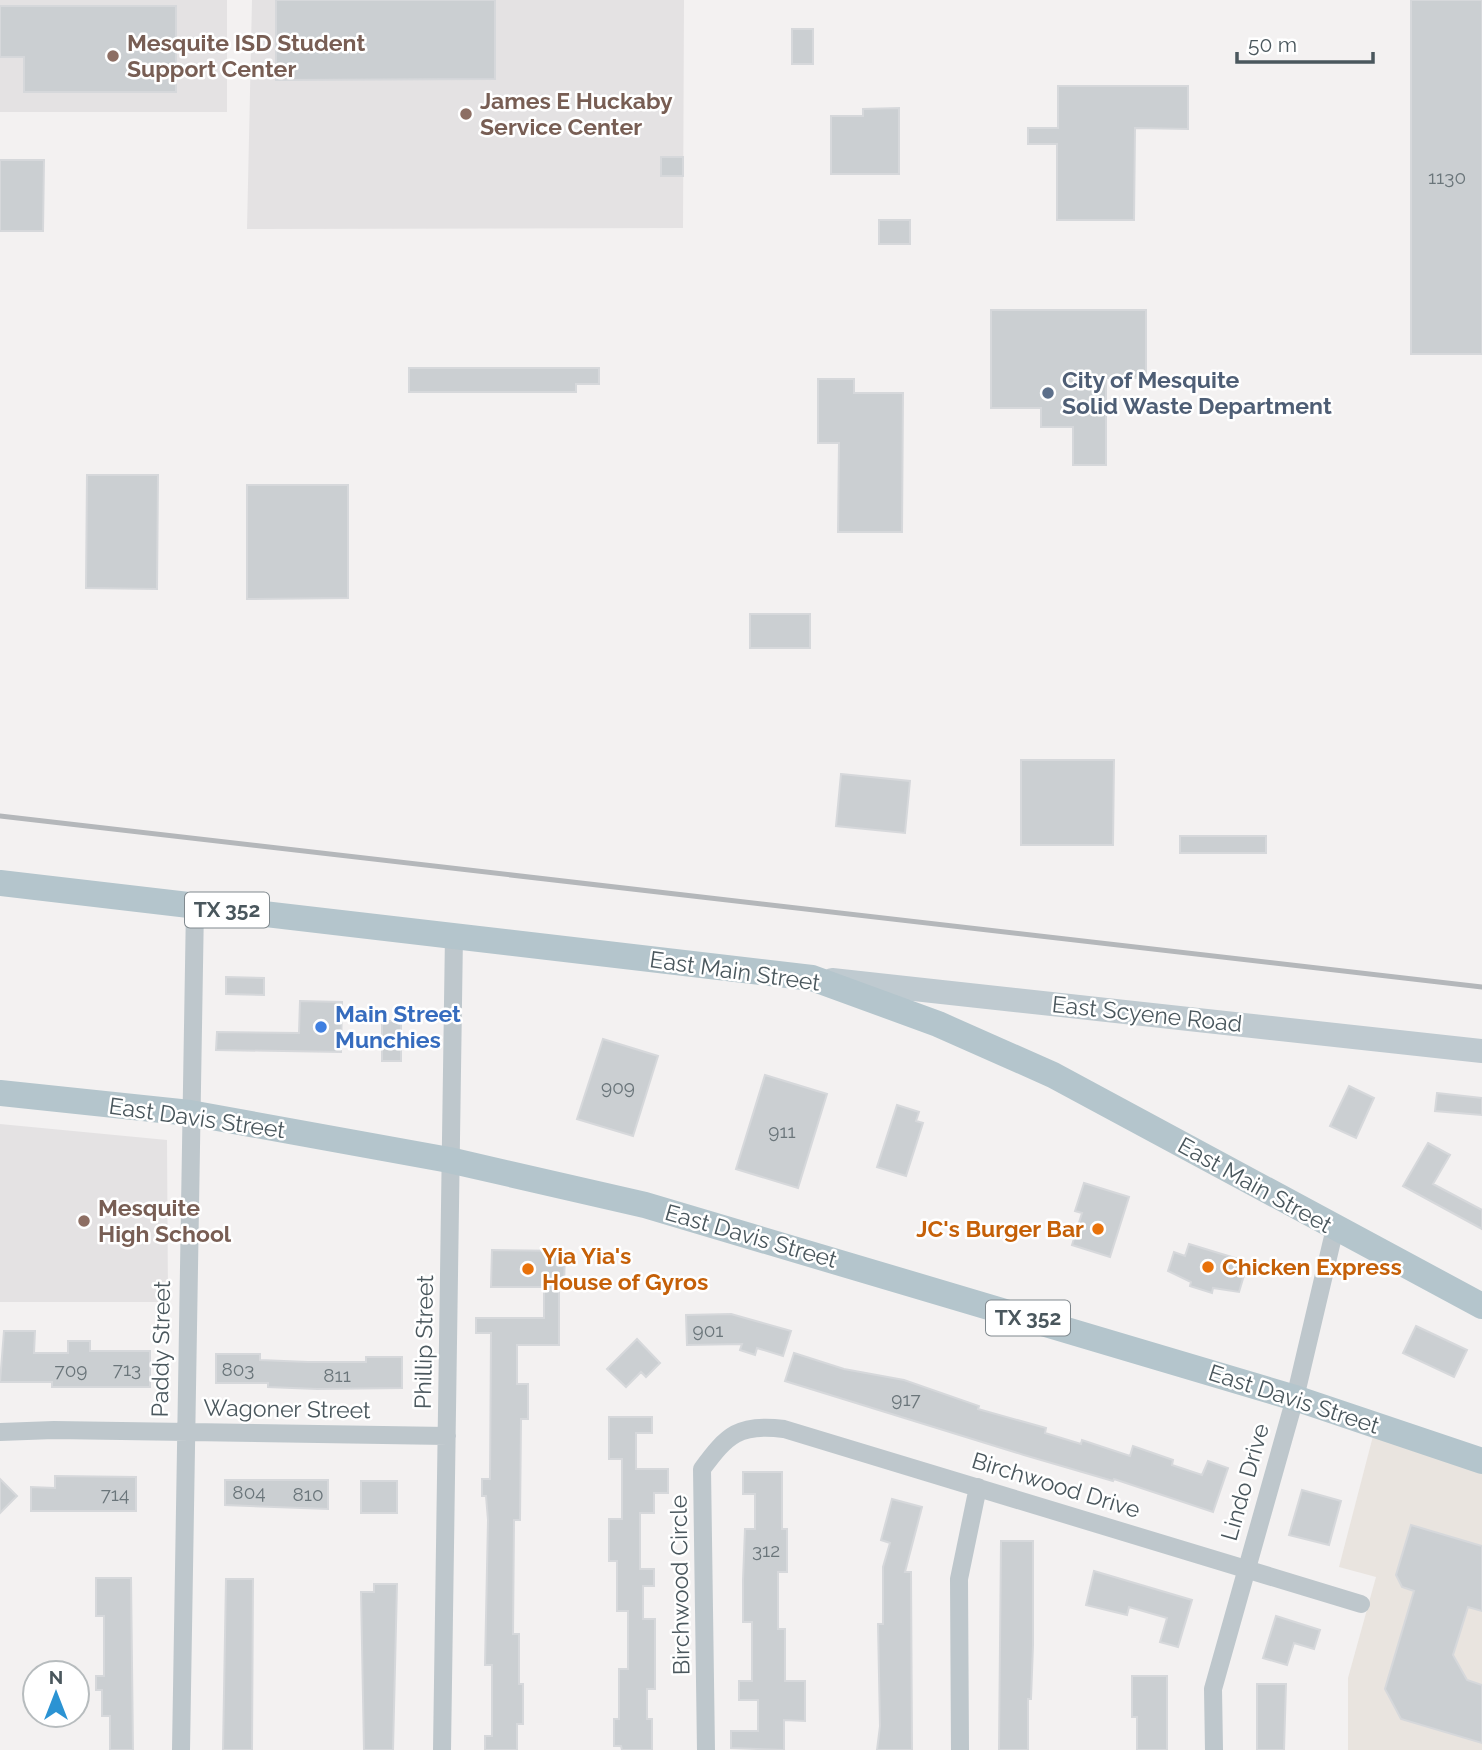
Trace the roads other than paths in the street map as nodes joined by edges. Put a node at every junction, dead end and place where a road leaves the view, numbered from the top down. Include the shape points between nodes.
1 (0, 883) edge
2 (195, 906) junction
3 (454, 935) junction
4 (812, 978) junction
5 (1482, 1051) edge
6 (0, 1093) edge
7 (190, 1113) junction
8 (449, 1160) junction
9 (1335, 1228) junction
10 (1482, 1306) edge
11 (1295, 1398) junction
12 (0, 1432) edge
13 (185, 1432) junction
14 (736, 1434) joint
15 (447, 1436) junction
16 (1482, 1461) edge
17 (978, 1487) junction
18 (1245, 1567) junction
19 (1361, 1604) dead end
20 (181, 1750) edge
21 (442, 1750) edge
22 (706, 1750) edge
23 (960, 1750) edge
24 (1214, 1750) edge

1 - 2 main road, East Main Street / TX 352
2 - 3 main road, East Main Street / TX 352
2 - 7 street, Paddy Street
3 - 4 main road, East Main Street / TX 352
3 - 8 street, Phillip Street
4 - 5 street, East Scyene Road
4 - 9 main road, East Main Street / TX 352 via 938,1024 1053,1075
6 - 7 main road, East Davis Street / TX 352
7 - 8 main road, East Davis Street / TX 352
7 - 13 street, Paddy Street
8 - 11 main road, East Davis Street / TX 352 via 680,1215
8 - 15 street, Phillip Street
9 - 10 main road, East Main Street / TX 352
9 - 11 street, Lindo Drive
11 - 16 main road, East Davis Street / TX 352
11 - 18 street, Lindo Drive
12 - 13 street, Wagoner Street
13 - 15 street, Wagoner Street
13 - 20 street, Paddy Street
14 - 17 street, Birchwood Drive via 760,1426 784,1429
14 - 22 street, Birchwood Circle via 725,1437 702,1469
15 - 21 street, Phillip Street
17 - 18 street, Birchwood Drive
17 - 23 street via 960,1578
18 - 19 street, Birchwood Drive
18 - 24 street, Lindo Drive via 1213,1689

